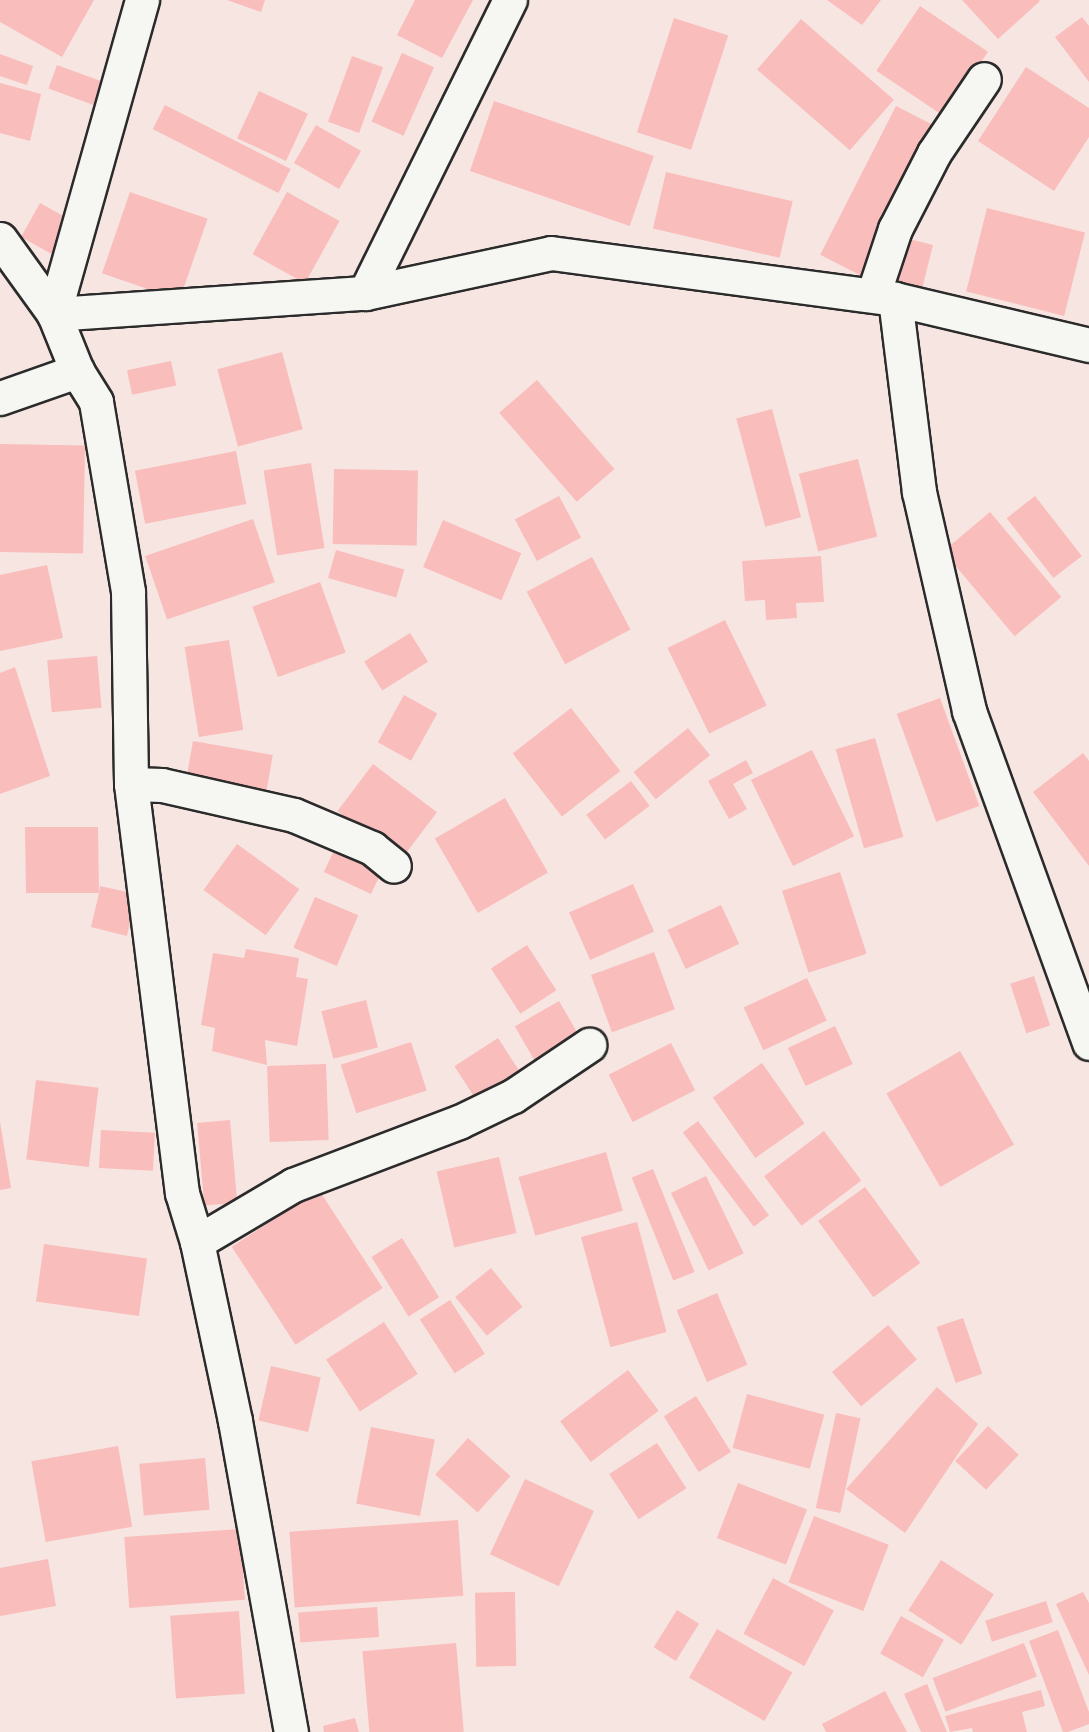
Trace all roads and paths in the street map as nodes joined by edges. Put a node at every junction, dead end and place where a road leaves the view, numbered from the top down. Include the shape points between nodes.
1 (142, 0) edge
2 (510, 0) edge
3 (984, 79) dead end
4 (0, 239) edge
5 (365, 293) junction
6 (884, 297) junction
7 (54, 315) junction
8 (1089, 345) edge
9 (77, 371) junction
10 (0, 398) edge
11 (131, 784) junction
12 (394, 866) dead end
13 (1089, 1043) edge
14 (589, 1045) dead end
15 (198, 1242) junction
16 (291, 1732) edge

1 - 7 street
2 - 5 street
3 - 6 street via 934,153 895,229
4 - 7 street
5 - 6 street via 551,253
5 - 7 street
6 - 8 street
6 - 13 street via 919,492 969,711
7 - 9 street
9 - 10 street
9 - 11 street via 96,402 128,592
11 - 12 street via 162,784 294,815 372,848
11 - 15 street via 182,1193
14 - 15 street via 513,1096 459,1122 293,1185
15 - 16 street

